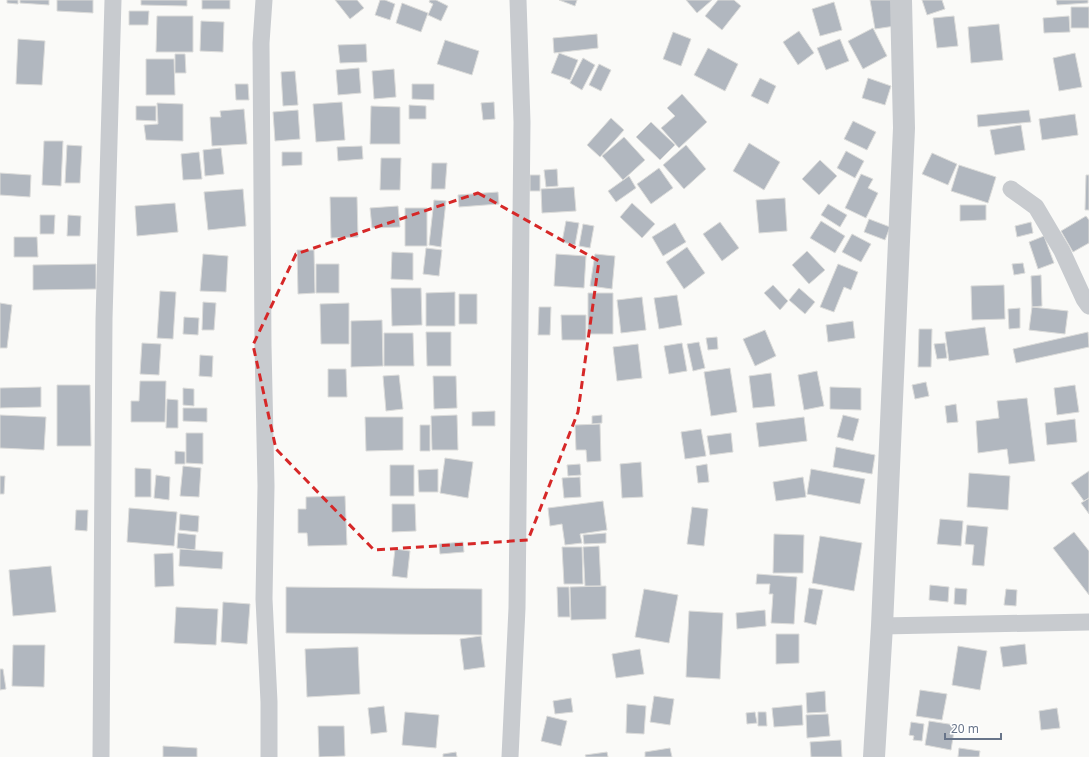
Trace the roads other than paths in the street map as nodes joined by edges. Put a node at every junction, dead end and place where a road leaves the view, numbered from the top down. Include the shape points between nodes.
1 (113, 0) edge
2 (264, 0) edge
3 (518, 0) edge
4 (901, 0) edge
5 (1011, 189) dead end
6 (1089, 306) edge
7 (1089, 622) edge
8 (882, 626) junction
9 (101, 757) edge
10 (269, 757) edge
11 (510, 757) edge
12 (874, 757) edge

1 - 9 street via 104,319
2 - 10 street via 261,43 266,486 264,599
3 - 11 street via 522,122 517,584
4 - 8 street via 904,128
5 - 6 street via 1036,207 1062,251
7 - 8 street
8 - 12 street

